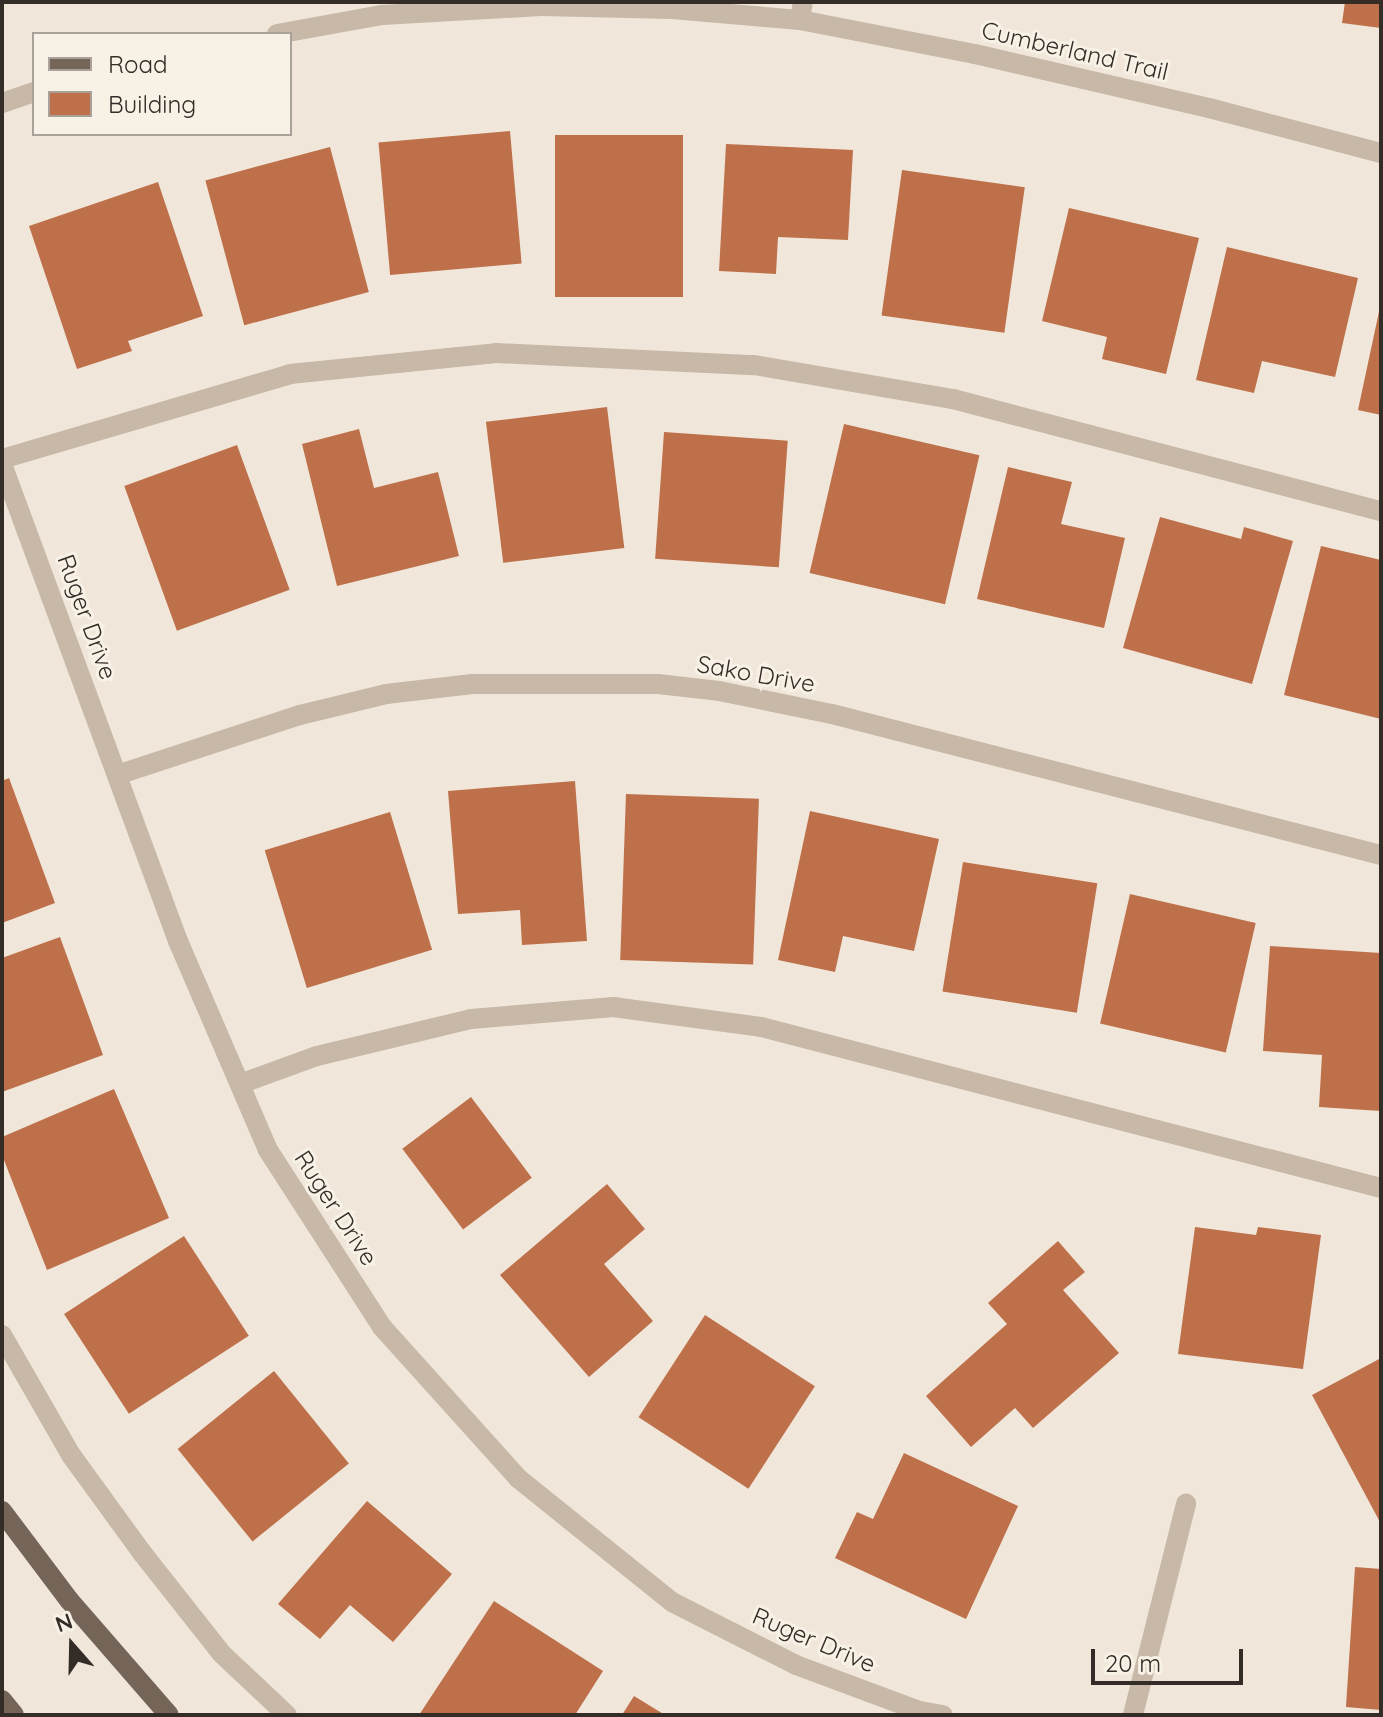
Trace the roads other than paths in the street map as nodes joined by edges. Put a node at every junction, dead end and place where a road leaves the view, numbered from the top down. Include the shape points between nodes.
1 (540, 4) edge
2 (802, 11) edge
3 (288, 32) edge
4 (32, 93) edge
5 (2, 103) edge
6 (1381, 153) edge
7 (2, 462) edge
8 (1381, 511) edge
9 (117, 775) junction
10 (1381, 855) edge
11 (240, 1084) junction
12 (1381, 1188) edge
13 (2, 1335) edge
14 (1186, 1504) dead end
15 (2, 1511) edge
16 (2, 1700) edge
17 (14, 1715) edge
18 (169, 1715) edge
19 (287, 1715) edge
20 (943, 1715) edge
21 (1133, 1715) edge

1 - 2 street, Cumberland Trail
1 - 3 street, Cumberland Trail via 382,15
2 - 6 street, Cumberland Trail
4 - 5 street
7 - 8 street via 290,374 496,353 754,365 953,399
7 - 9 street, Ruger Drive
9 - 10 street, Sako Drive via 300,715 386,694 472,684 658,684 832,714
9 - 11 street, Ruger Drive via 178,941
11 - 12 street via 317,1056 471,1019 613,1007 761,1027
11 - 20 street, Ruger Drive via 268,1150 382,1327 519,1479 672,1602 796,1665
13 - 19 street via 71,1455 143,1554 222,1654
14 - 21 street
15 - 18 main road via 69,1600
16 - 17 main road

